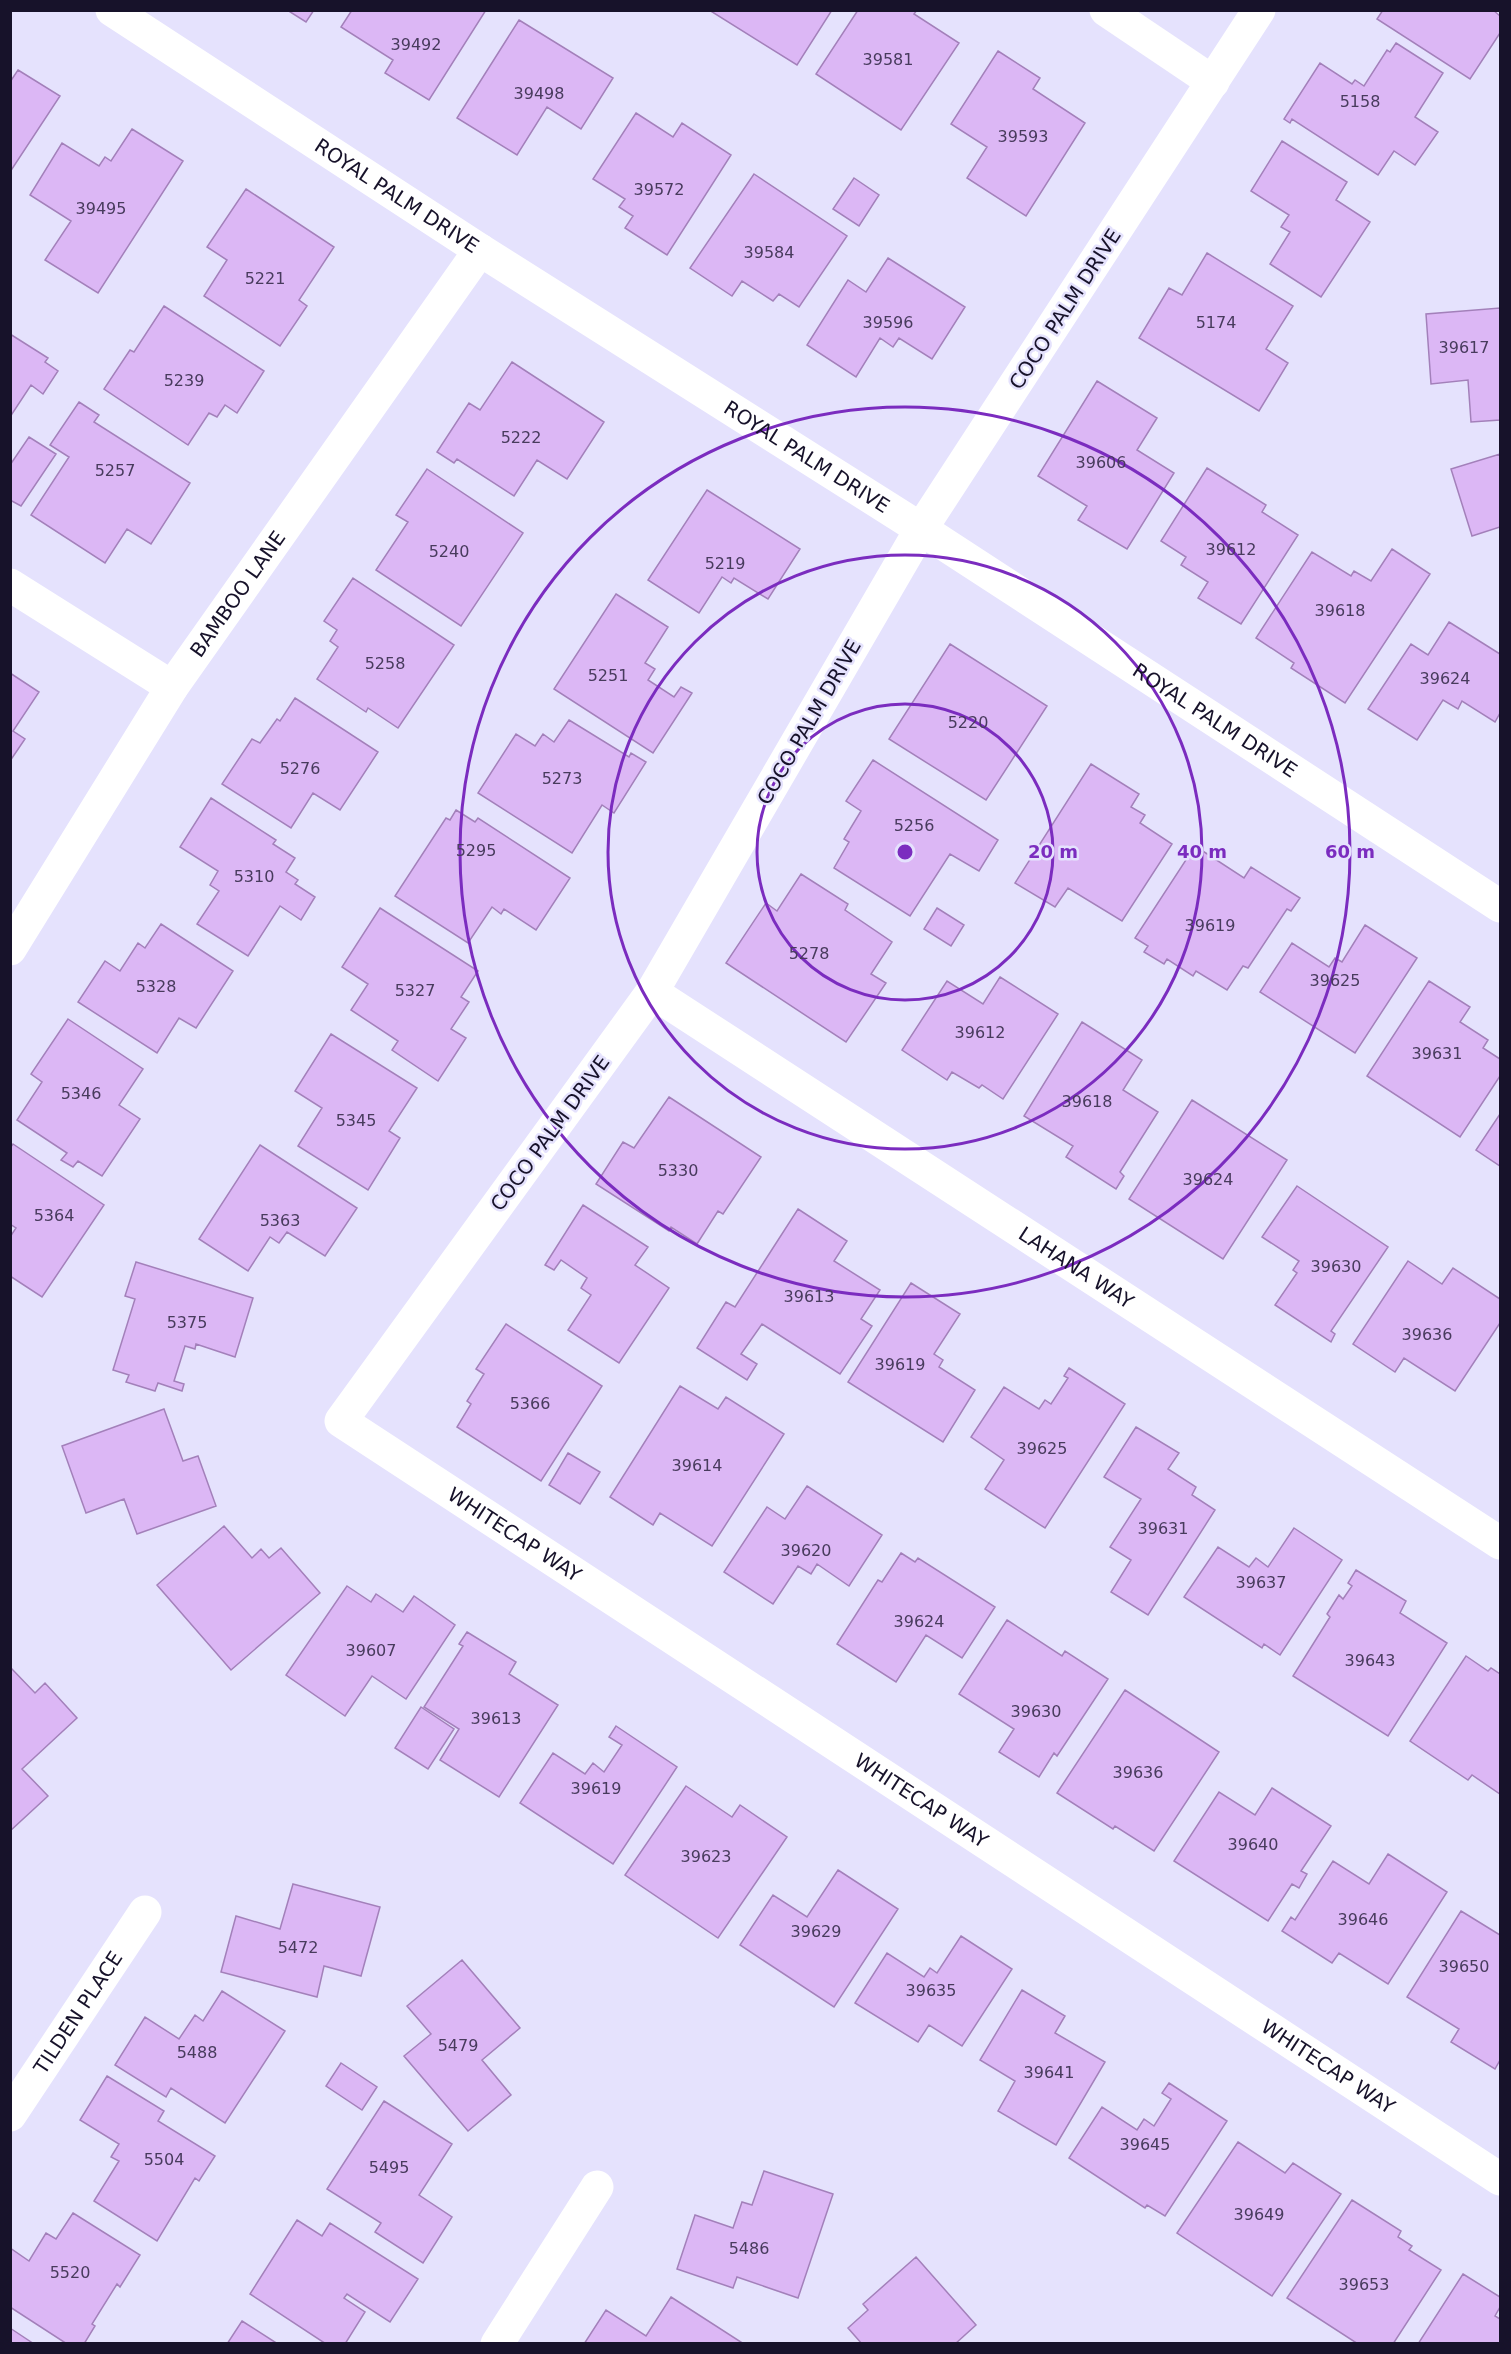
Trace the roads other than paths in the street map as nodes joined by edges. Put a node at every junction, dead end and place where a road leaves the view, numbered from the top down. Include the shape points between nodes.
1 (112, 10) edge
2 (1106, 10) edge
3 (1259, 10) edge
4 (1213, 82) junction
5 (480, 250) junction
6 (921, 530) junction
7 (10, 585) edge
8 (172, 687) junction
9 (1500, 906) edge
10 (10, 949) edge
11 (652, 992) junction
12 (341, 1421) joint
13 (1500, 1543) edge
14 (145, 1911) dead end
15 (10, 2115) edge
16 (1500, 2179) edge
17 (597, 2187) dead end
18 (497, 2343) edge

1 - 5 street, ROYAL PALM DRIVE
2 - 4 street
3 - 4 street, COCO PALM DRIVE
4 - 6 street, COCO PALM DRIVE
5 - 6 street, ROYAL PALM DRIVE
5 - 8 street, BAMBOO LANE
6 - 9 street, ROYAL PALM DRIVE
6 - 11 street, COCO PALM DRIVE
7 - 8 street
8 - 10 street, BAMBOO LANE
11 - 12 street, COCO PALM DRIVE
11 - 13 street, LAHANA WAY
12 - 16 street, WHITECAP WAY
14 - 15 street, TILDEN PLACE
17 - 18 street

